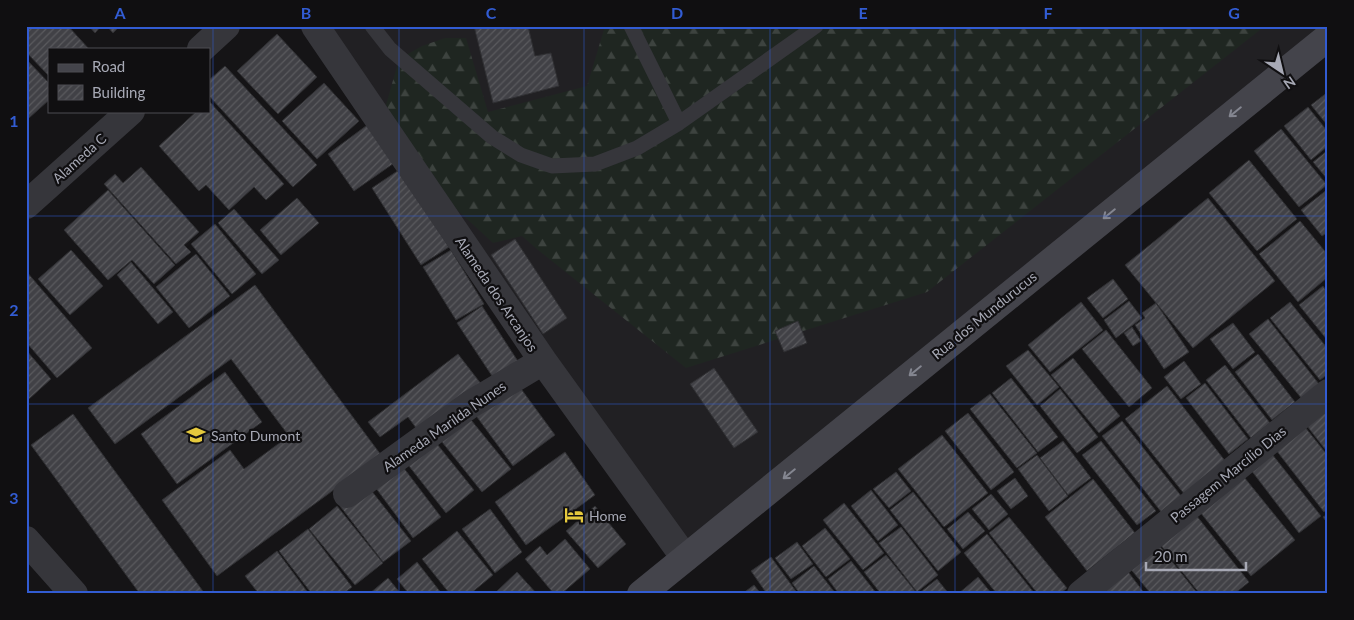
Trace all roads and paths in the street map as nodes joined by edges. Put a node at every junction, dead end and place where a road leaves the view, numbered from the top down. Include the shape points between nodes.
1 (226, 26) edge
2 (315, 26) edge
3 (372, 26) edge
4 (631, 26) edge
5 (816, 26) edge
6 (1328, 37) edge
7 (202, 48) edge
8 (130, 112) edge
9 (679, 123) junction
10 (26, 206) edge
11 (543, 361) junction
12 (1328, 393) edge
13 (347, 494) dead end
14 (26, 540) edge
15 (685, 558) junction
16 (74, 594) edge
17 (641, 594) edge
18 (1081, 594) edge

1 - 7 street
2 - 11 street, Alameda dos Arcanjos
3 - 9 lane via 390,49 492,137 521,154 552,166 595,164 637,148
4 - 9 lane
5 - 9 lane
6 -> 15 street, Rua dos Mundurucus
8 - 10 street, Alameda C
11 - 13 street, Alameda Marilda Nunes via 471,404
11 - 15 street, Alameda dos Arcanjos
12 - 18 street, Passagem Marcílio Dias
14 - 16 street
15 - 17 street, Rua dos Mundurucus

